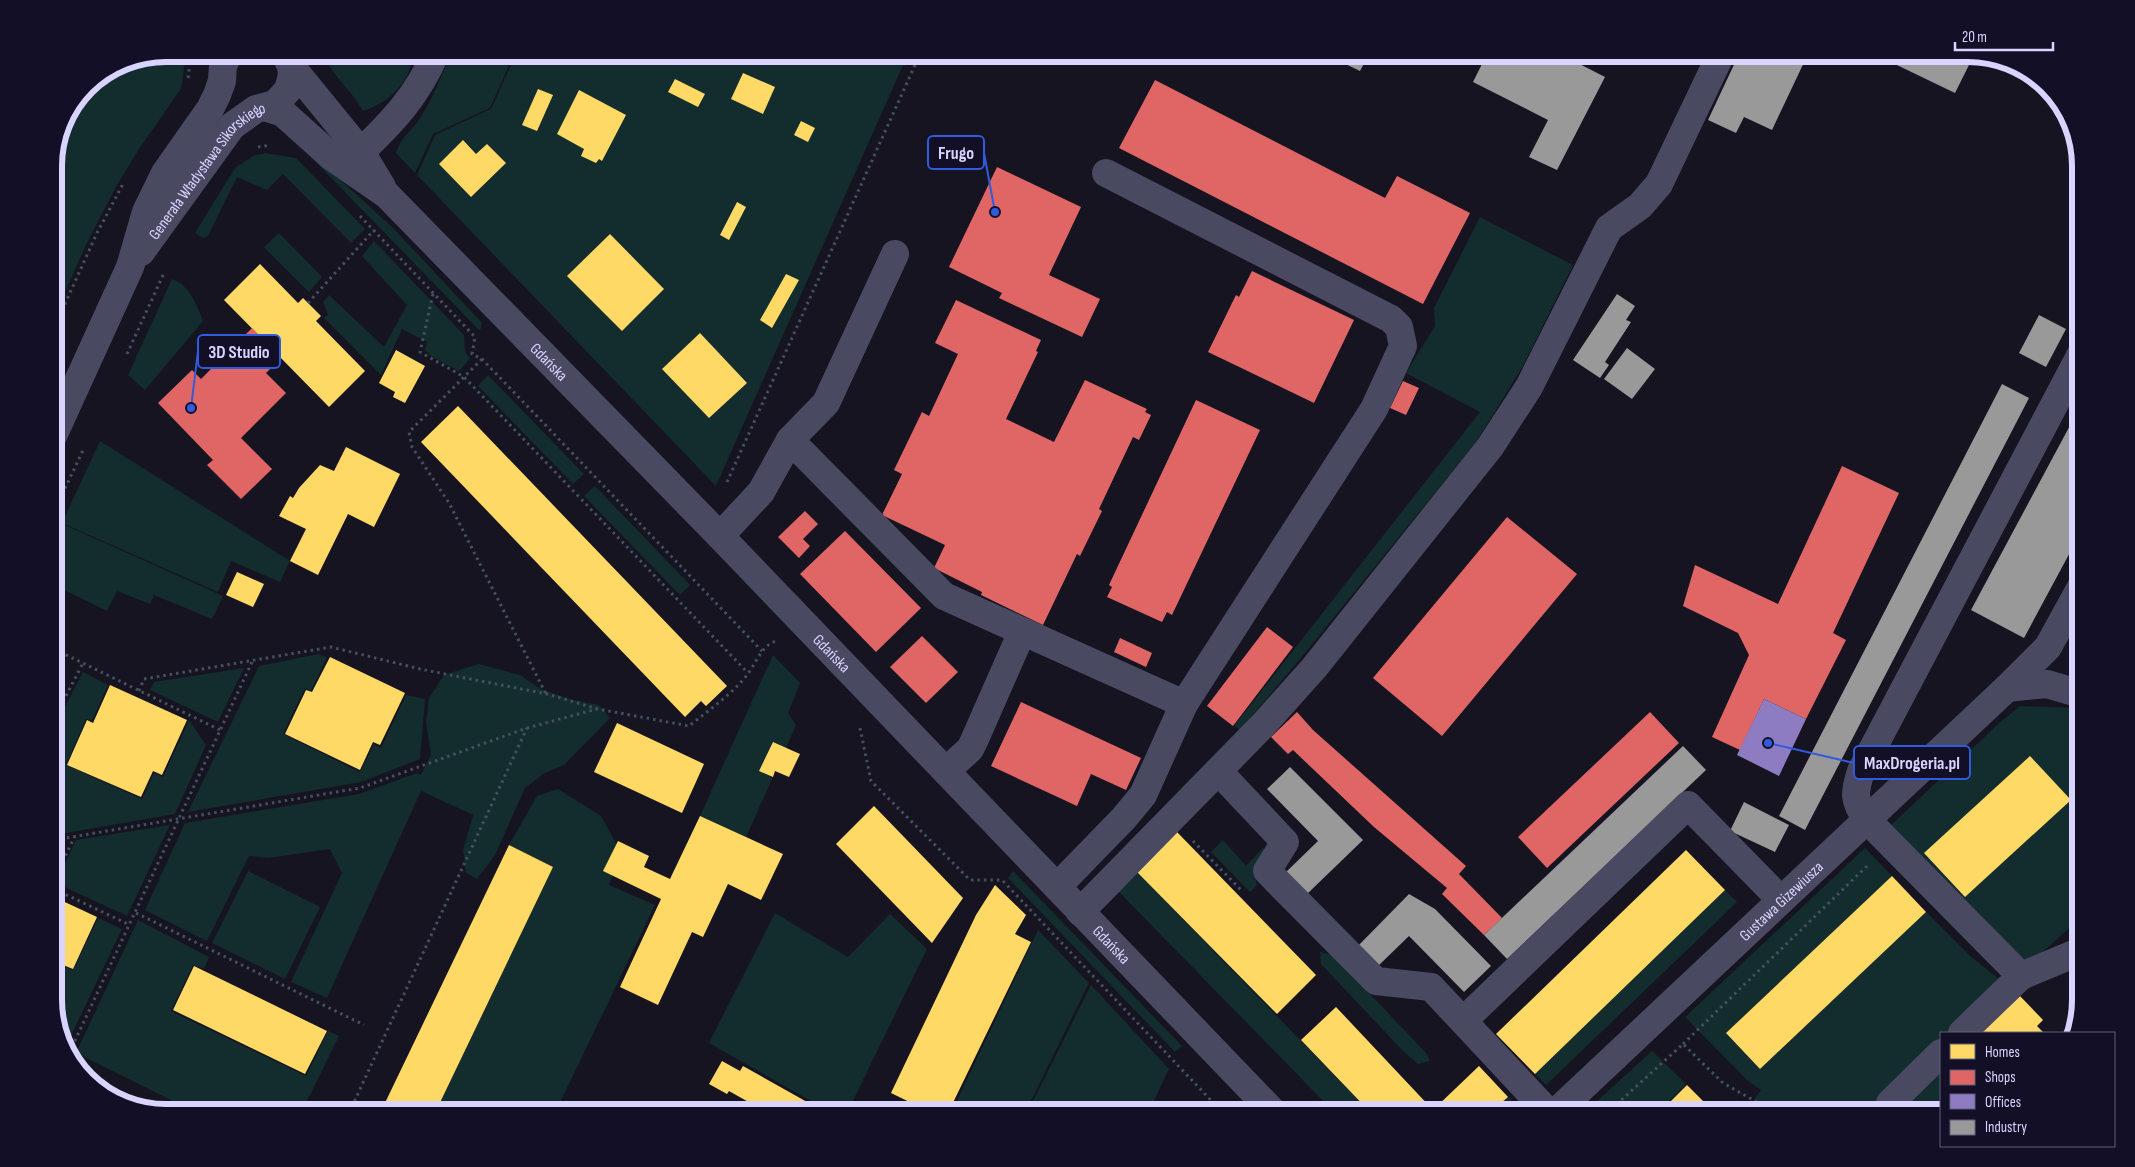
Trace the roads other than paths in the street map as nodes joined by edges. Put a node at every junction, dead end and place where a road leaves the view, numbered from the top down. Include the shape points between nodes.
1 (225, 62) edge
2 (289, 62) edge
3 (290, 62) edge
4 (431, 62) edge
5 (1717, 62) edge
6 (222, 81) junction
7 (262, 108) junction
8 (361, 152) junction
9 (1106, 173) dead end
10 (387, 195) junction
11 (895, 254) dead end
12 (130, 267) junction
13 (2072, 371) edge
14 (63, 414) edge
15 (790, 440) junction
16 (720, 536) junction
17 (2072, 603) edge
18 (1022, 632) junction
19 (2008, 688) junction
20 (2072, 691) edge
21 (1184, 704) junction
22 (946, 771) junction
23 (1218, 771) junction
24 (1867, 820) junction
25 (1056, 886) junction
26 (1781, 900) junction
27 (1080, 912) junction
28 (2072, 955) edge
29 (2021, 976) junction
30 (1463, 1021) junction
31 (1963, 1032) edge
32 (1940, 1054) edge
33 (1890, 1102) dead end
34 (1265, 1104) edge
35 (1541, 1104) edge
36 (1565, 1104) edge

1 - 6 street, Generała Władysława Sikorskiego
2 - 7 street, Generała Władysława Sikorskiego via 292,75 288,90 275,104
3 - 8 street, Gdańska
4 - 8 street via 403,110
5 - 23 street via 1659,184 1640,206 1609,228 1529,387 1490,447 1314,668
6 - 7 street, Gdańska via 235,102 245,107
6 - 12 street, Generała Władysława Sikorskiego via 210,109 165,173 146,212
7 - 10 street, Gdańska via 283,113 332,157
7 - 12 street, Generała Władysława Sikorskiego via 232,126
8 - 10 street, Gdańska
9 - 21 street via 1391,319 1402,333 1403,346 1374,409
10 - 16 street, Gdańska
11 - 15 street via 826,403
12 - 14 street, Generała Władysława Sikorskiego
13 - 24 street via 1861,770 1855,792 1858,807
15 - 16 street via 761,492
15 - 18 street via 944,596
16 - 22 street, Gdańska
17 - 19 street, Gustawa Gizewiusza via 2048,647
18 - 21 street
18 - 22 street via 970,749
19 - 20 street via 2047,684
19 - 24 street, Gustawa Gizewiusza
21 - 25 street via 1143,795
22 - 25 street, Gdańska
23 - 27 street
23 - 30 street via 1285,842 1267,871 1376,981 1432,987
24 - 26 street, Gustawa Gizewiusza
24 - 29 street
25 - 27 street, Gdańska
26 - 30 street via 1688,805
26 - 36 street, Gustawa Gizewiusza
27 - 34 street, Gdańska
28 - 29 street
29 - 31 street
30 - 35 street
32 - 33 street

